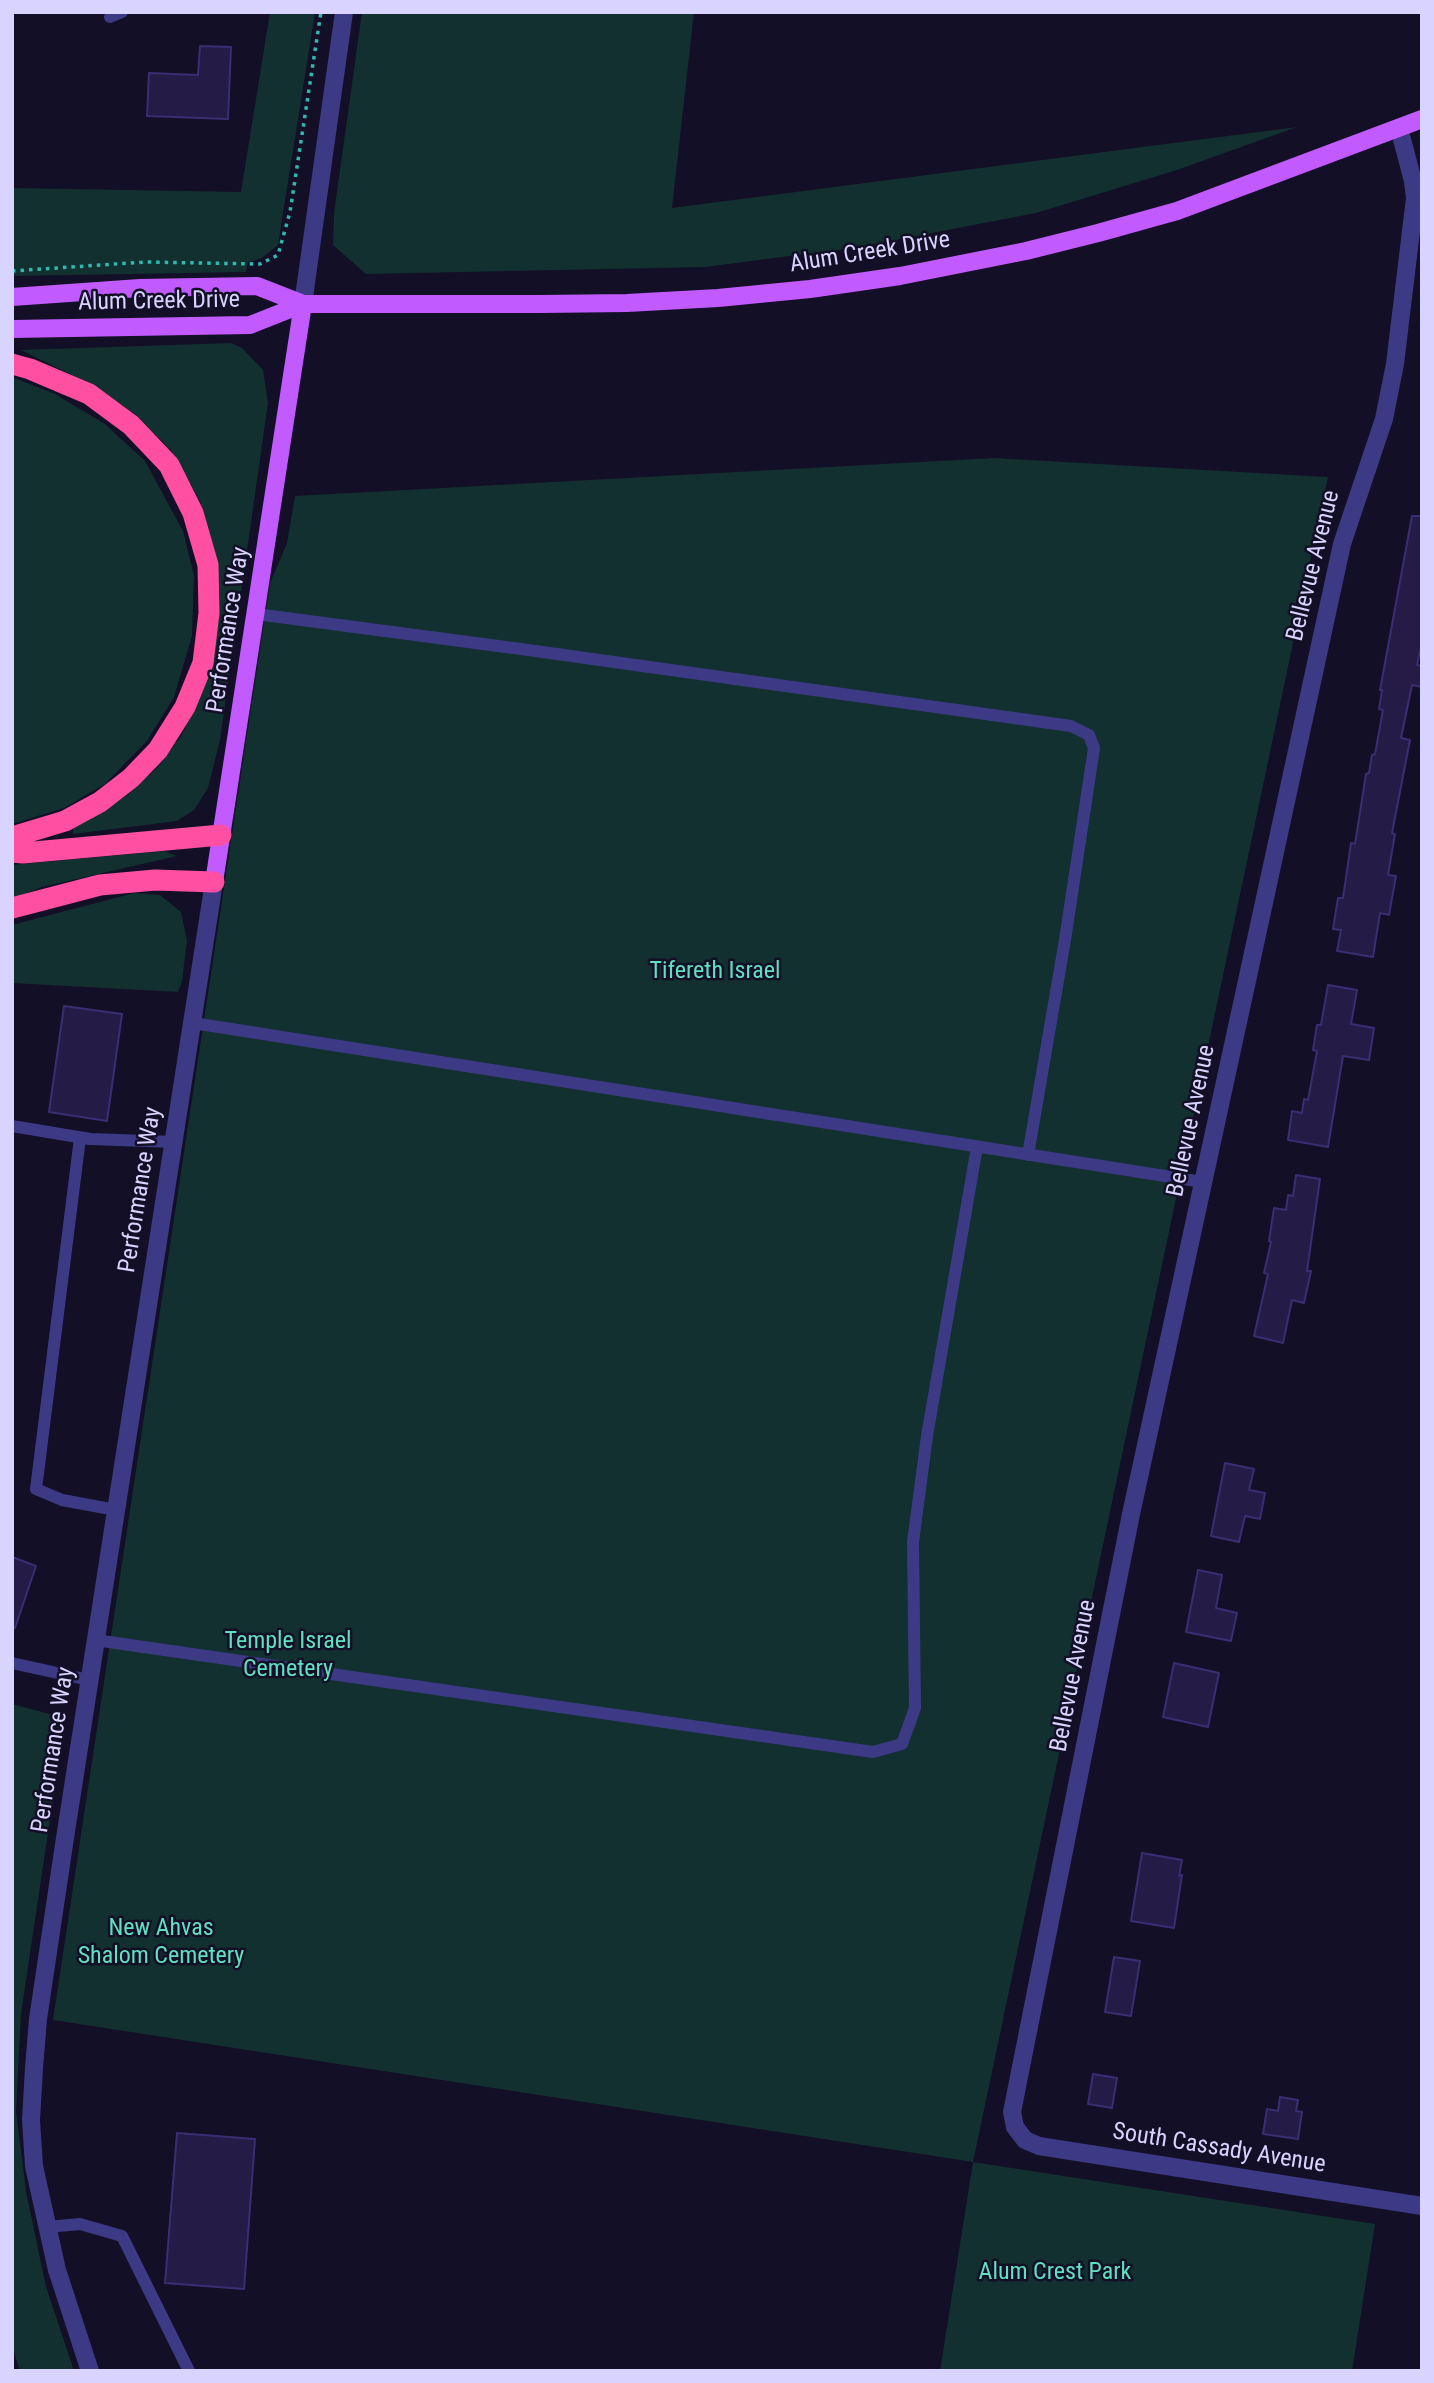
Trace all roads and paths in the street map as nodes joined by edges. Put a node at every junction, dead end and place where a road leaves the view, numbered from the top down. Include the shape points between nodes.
1 (321, 12) edge
2 (344, 12) edge
3 (1422, 119) edge
4 (1399, 128) junction
5 (12, 271) edge
6 (12, 298) edge
7 (303, 304) junction
8 (12, 329) edge
9 (12, 364) edge
10 (256, 614) junction
11 (221, 835) junction
12 (12, 837) edge
13 (12, 852) edge
14 (214, 882) junction
15 (12, 908) edge
16 (193, 1023) junction
17 (12, 1126) edge
18 (80, 1138) junction
19 (174, 1142) junction
20 (977, 1147) junction
21 (1028, 1155) junction
22 (1203, 1182) junction
23 (116, 1510) junction
24 (95, 1640) junction
25 (12, 1663) edge
26 (89, 1680) junction
27 (1015, 2127) joint
28 (1422, 2206) edge
29 (47, 2227) junction
30 (90, 2371) edge
31 (189, 2371) edge

1 - 5 path via 290,212 278,255 260,264 145,262
2 - 7 street, Performance Way
3 - 4 main road, Alum Creek Drive
4 - 7 main road, Alum Creek Drive via 1177,211 1038,248 900,276 784,291 627,303
4 - 22 street, Bellevue Avenue via 1415,198 1395,364 1384,419 1342,544
6 - 7 main road, Alum Creek Drive via 100,290 257,286
7 - 8 main road, Alum Creek Drive via 250,325
7 - 10 main road, Performance Way
9 - 12 highway via 89,394 131,425 169,465 193,513 208,565 209,613 203,663 185,707 158,750 100,802 65,821
10 - 11 main road, Performance Way
10 - 21 lane via 1071,726 1089,735 1094,748
11 - 13 highway
11 - 14 main road, Performance Way
14 - 15 highway via 155,880 100,885
14 - 16 street, Performance Way
16 - 19 street, Performance Way
16 - 20 lane
17 - 18 lane
18 - 19 lane
18 - 23 lane via 36,1489 62,1500
19 - 23 street, Performance Way
20 - 21 lane
20 - 24 lane via 913,1542 915,1708 901,1744 873,1752
21 - 22 lane
22 - 27 street, Bellevue Avenue via 1131,1514 1013,2112
23 - 24 street, Performance Way
24 - 26 street, Performance Way
25 - 26 lane
26 - 29 street, Performance Way via 34,2068 34,2166
27 - 28 street, South Cassady Avenue via 1024,2140 1039,2146
29 - 30 street, Performance Way
29 - 31 lane via 80,2224 122,2236

